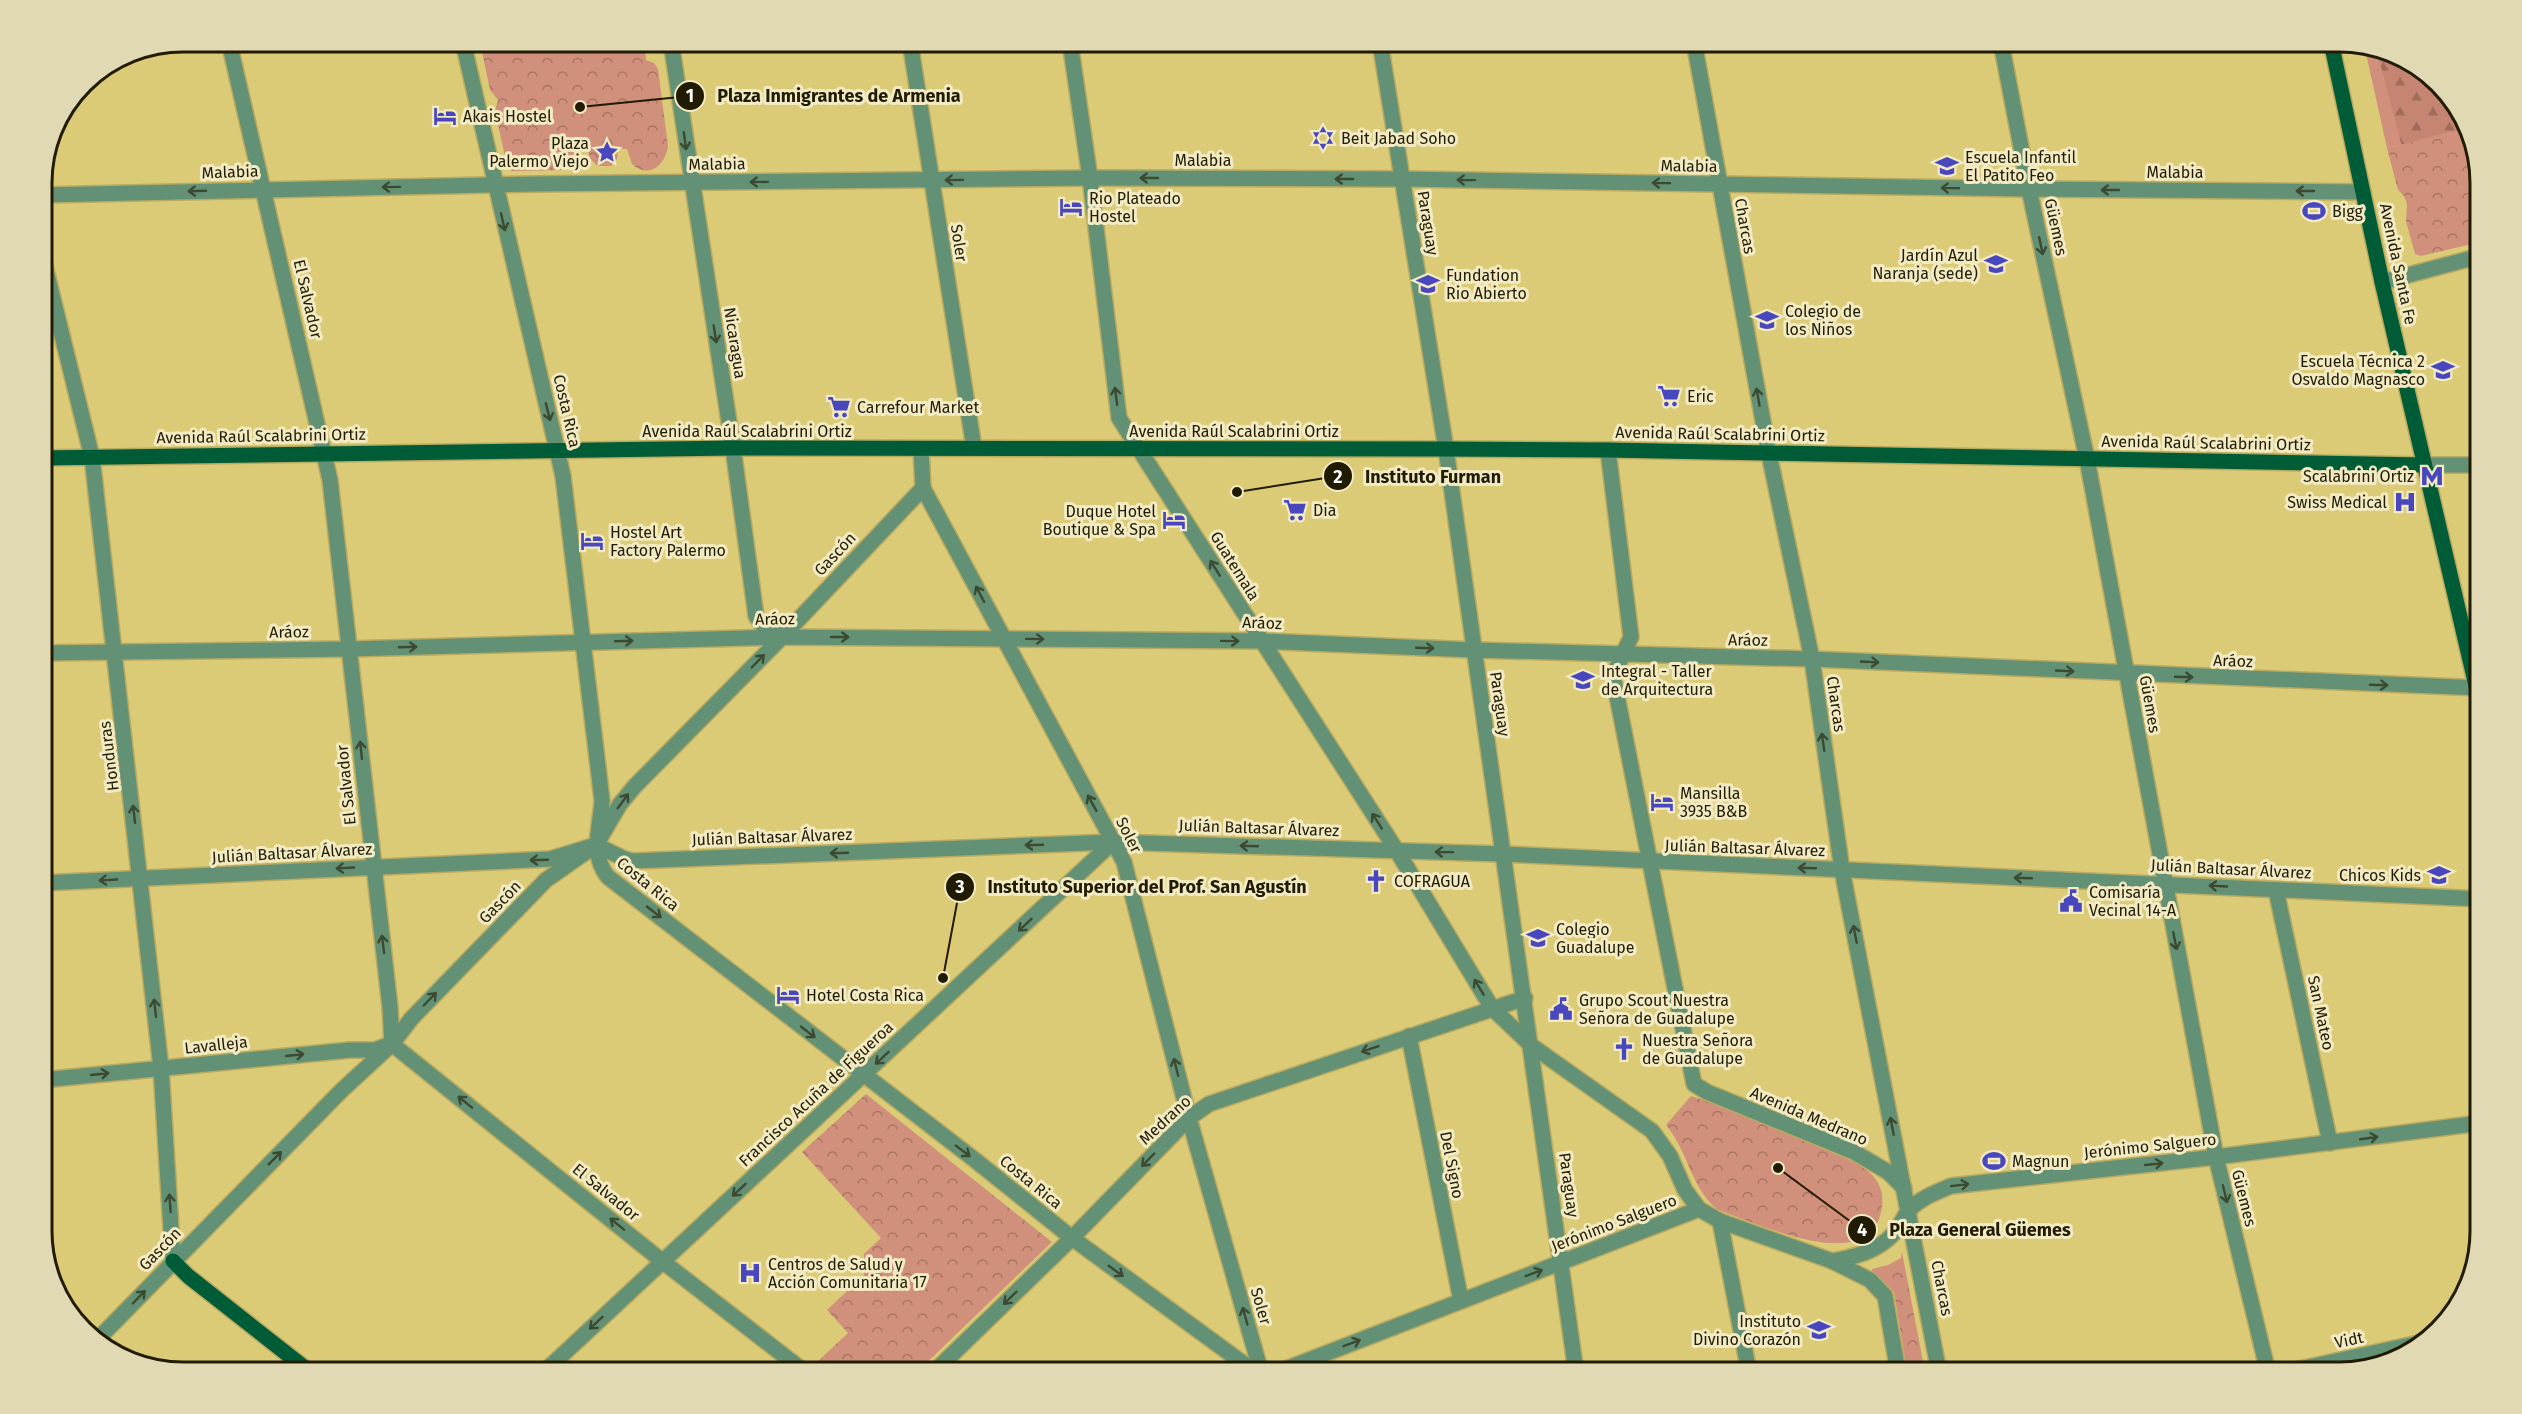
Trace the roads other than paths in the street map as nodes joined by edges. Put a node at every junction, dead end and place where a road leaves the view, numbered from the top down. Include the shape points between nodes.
1 (231, 52) edge
2 (465, 52) edge
3 (672, 52) edge
4 (911, 52) edge
5 (1071, 52) edge
6 (1382, 52) edge
7 (1697, 52) edge
8 (2003, 52) edge
9 (2333, 52) edge
10 (1090, 178) junction
11 (1403, 179) junction
12 (930, 180) junction
13 (691, 182) junction
14 (1719, 184) junction
15 (494, 185) junction
16 (264, 189) junction
17 (2029, 189) junction
18 (2363, 192) junction
19 (53, 195) edge
20 (2469, 259) edge
21 (2382, 282) junction
22 (53, 299) edge
23 (734, 448) junction
24 (974, 448) junction
25 (1139, 448) junction
26 (921, 449) junction
27 (1446, 449) junction
28 (1608, 450) junction
29 (324, 452) junction
30 (558, 452) junction
31 (1769, 454) junction
32 (92, 457) junction
33 (53, 458) edge
34 (2087, 459) junction
35 (2424, 465) junction
36 (2469, 465) edge
37 (923, 488) junction
38 (782, 637) junction
39 (1003, 639) junction
40 (1261, 641) junction
41 (583, 642) junction
42 (350, 649) junction
43 (1474, 650) junction
44 (115, 652) junction
45 (53, 653) edge
46 (2469, 653) edge
47 (1623, 655) junction
48 (1812, 660) junction
49 (2126, 674) junction
50 (2469, 692) edge
51 (1113, 842) junction
52 (596, 845) junction
53 (1397, 851) junction
54 (1502, 854) junction
55 (1649, 862) junction
56 (374, 867) junction
57 (1842, 870) junction
58 (141, 878) junction
59 (53, 882) edge
60 (2164, 884) junction
61 (2276, 890) junction
62 (2470, 899) edge
63 (1525, 998) junction
64 (1492, 1008) junction
65 (1409, 1036) junction
66 (392, 1044) junction
67 (1532, 1046) junction
68 (161, 1068) junction
69 (863, 1075) junction
70 (53, 1079) edge
71 (1189, 1118) junction
72 (2470, 1125) edge
73 (2330, 1143) junction
74 (2216, 1157) junction
75 (1904, 1188) junction
76 (1699, 1209) junction
77 (1908, 1210) junction
78 (1720, 1221) junction
79 (1071, 1238) junction
80 (173, 1261) junction
81 (662, 1261) junction
82 (1832, 1262) junction
83 (1561, 1263) junction
84 (1461, 1301) junction
85 (103, 1333) edge
86 (2397, 1348) edge
87 (297, 1362) edge
88 (555, 1362) edge
89 (792, 1362) edge
90 (944, 1362) edge
91 (1241, 1362) edge
92 (1258, 1362) edge
93 (1304, 1362) edge
94 (1575, 1362) edge
95 (1747, 1362) edge
96 (1896, 1362) edge
97 (1937, 1362) edge
98 (2266, 1362) edge
99 (2332, 1362) edge

1 - 16 street, El Salvador
2 - 15 street, Costa Rica
3 -> 13 street, Nicaragua
4 - 12 street, Soler
5 - 10 street, Guatemala
6 - 11 street, Paraguay
7 - 14 street, Charcas
8 - 17 street, Güemes
9 - 18 main road, Avenida Santa Fe
11 -> 10 street, Malabia
10 -> 12 street, Malabia
25 -> 10 street, Guatemala via 1119,418
14 -> 11 street, Malabia
11 - 27 street, Paraguay
12 -> 13 street, Malabia
12 - 24 street, Soler
13 - 15 street, Malabia
13 -> 23 street, Nicaragua
17 -> 14 street, Malabia
31 -> 14 street, Charcas
15 -> 16 street, Malabia
15 -> 30 street, Costa Rica
16 -> 19 street, Malabia
16 - 29 street, El Salvador
18 -> 17 street, Malabia
17 -> 34 street, Güemes
18 - 21 main road, Avenida Santa Fe
20 - 21 street
21 - 35 main road, Avenida Santa Fe
22 - 32 street, Honduras
23 - 26 main road, Avenida Raúl Scalabrini Ortiz
23 - 30 main road, Avenida Raúl Scalabrini Ortiz
23 - 38 street, Nicaragua via 756,616
24 - 25 main road, Avenida Raúl Scalabrini Ortiz
24 - 26 main road, Avenida Raúl Scalabrini Ortiz
25 - 27 main road, Avenida Raúl Scalabrini Ortiz
40 -> 25 street, Guatemala
26 - 37 street, Soler
27 - 28 main road, Avenida Raúl Scalabrini Ortiz
27 - 43 street, Paraguay
28 - 31 main road, Avenida Raúl Scalabrini Ortiz
28 - 47 street via 1631,637
29 - 30 main road, Avenida Raúl Scalabrini Ortiz
29 - 32 main road, Avenida Raúl Scalabrini Ortiz
29 - 42 street, El Salvador
30 - 41 street, Costa Rica
31 - 34 main road, Avenida Raúl Scalabrini Ortiz
31 - 48 street, Charcas
32 - 33 main road, Avenida Raúl Scalabrini Ortiz
32 - 44 street, Honduras
34 - 35 main road, Avenida Raúl Scalabrini Ortiz
34 - 49 street, Güemes
35 - 36 street
35 - 46 main road, Avenida Santa Fe
37 - 38 street, Gascón
39 -> 37 street, Soler
38 -> 39 street, Aráoz
41 -> 38 street, Aráoz
52 -> 38 street, Gascón via 635,786
39 -> 40 street, Aráoz
51 -> 39 street, Soler
40 -> 43 street, Aráoz
53 -> 40 street, Guatemala
42 -> 41 street, Aráoz
41 - 52 street, Costa Rica via 602,800
42 - 44 street, Aráoz
56 -> 42 street, El Salvador
43 - 47 street, Aráoz
43 - 54 street, Paraguay
44 - 45 street, Aráoz
58 -> 44 street, Honduras
47 - 48 street, Aráoz
47 - 55 street via 1613,676
48 -> 49 street, Aráoz
57 -> 48 street, Charcas
49 -> 50 street, Aráoz
49 - 60 street, Güemes
51 -> 52 street, Julián Baltasar Álvarez via 633,861
53 -> 51 street, Julián Baltasar Álvarez
51 -> 69 street, Francisco Acuña de Figueroa
71 -> 51 street, Soler via 1124,862
52 -> 56 street, Julián Baltasar Álvarez via 550,859
66 -> 52 street, Gascón via 411,1019 546,880
52 -> 69 street, Costa Rica via 608,877
54 -> 53 street, Julián Baltasar Álvarez
64 -> 53 street, Guatemala
54 - 55 street, Julián Baltasar Álvarez
54 - 63 street, Paraguay
57 -> 55 street, Julián Baltasar Álvarez
55 - 75 street, Avenida Medrano via 1694,1084 1854,1152 1888,1172
56 -> 58 street, Julián Baltasar Álvarez
66 -> 56 street, El Salvador
60 -> 57 street, Julián Baltasar Álvarez
75 -> 57 street, Charcas
58 -> 59 street, Julián Baltasar Álvarez
68 -> 58 street, Honduras
61 -> 60 street, Julián Baltasar Álvarez
60 -> 74 street, Güemes
61 - 62 street, Julián Baltasar Álvarez
61 - 73 street, San Mateo
63 - 64 street, Medrano
63 - 67 street, Paraguay
64 - 65 street, Medrano
64 - 67 street, Guatemala
65 -> 71 street, Medrano via 1209,1104
65 - 84 street, Del Signo
68 -> 66 street, Lavalleja via 375,1050
80 -> 66 street, Gascón
81 -> 66 street, El Salvador
67 - 76 street via 1652,1131 1670,1156 1684,1190
67 - 83 street, Paraguay
70 -> 68 street, Lavalleja
80 -> 68 street, Honduras
69 -> 79 street, Costa Rica
69 -> 81 street, Francisco Acuña de Figueroa
71 -> 79 street, Medrano
92 -> 71 street, Soler
73 -> 72 street, Jerónimo Salguero
73 - 74 street, Jerónimo Salguero
77 -> 74 street, Jerónimo Salguero via 1929,1195 1952,1186
74 -> 98 street, Güemes
75 - 77 street, Charcas
76 - 78 street, Jerónimo Salguero
76 - 83 street, Jerónimo Salguero
77 - 82 street, Jerónimo Salguero via 1886,1242 1855,1257
77 - 97 street, Charcas
78 - 82 street, Jerónimo Salguero
78 - 95 street
79 -> 90 street, Medrano
79 -> 91 street, Costa Rica
85 -> 80 street, Gascón
80 - 87 main road
81 -> 88 street, Francisco Acuña de Figueroa
81 - 89 street, El Salvador
82 - 96 street via 1870,1280 1885,1296
84 -> 83 street, Jerónimo Salguero
83 - 94 street, Paraguay
93 -> 84 street, Jerónimo Salguero
86 - 99 street, Vidt

